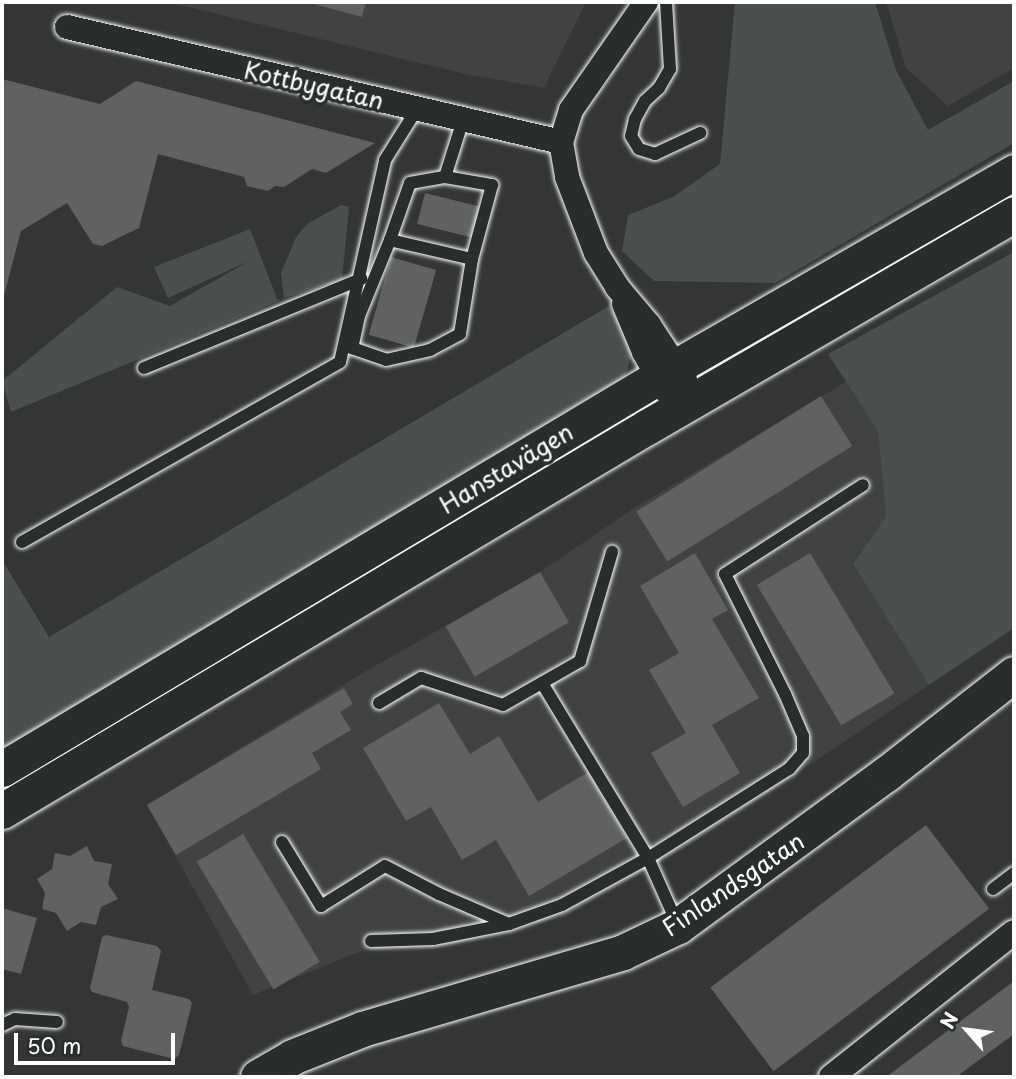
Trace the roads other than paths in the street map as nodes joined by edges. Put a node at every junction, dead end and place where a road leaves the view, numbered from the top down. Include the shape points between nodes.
1 (646, 2) edge
2 (666, 2) edge
3 (67, 27) dead end
4 (417, 109) junction
5 (463, 120) junction
6 (700, 133) dead end
7 (561, 142) junction
8 (1014, 172) edge
9 (444, 177) junction
10 (1014, 214) edge
11 (390, 240) junction
12 (472, 259) junction
13 (361, 279) junction
14 (144, 368) dead end
15 (668, 372) junction
16 (686, 405) junction
17 (863, 485) dead end
18 (22, 542) dead end
19 (612, 552) dead end
20 (1014, 676) edge
21 (542, 683) junction
22 (379, 703) dead end
23 (2, 769) edge
24 (2, 811) edge
25 (282, 842) dead end
26 (648, 858) junction
27 (1014, 873) edge
28 (993, 889) dead end
29 (509, 924) junction
30 (678, 926) junction
31 (1014, 932) edge
32 (371, 941) dead end
33 (57, 1022) dead end
34 (2, 1025) edge
35 (258, 1077) edge
36 (831, 1077) edge

1 - 7 street via 571,110
2 - 6 lane via 670,69 645,101 631,136 639,149 655,154
3 - 4 street, Kottbygatan
4 - 5 street, Kottbygatan
4 - 13 lane via 385,160
5 - 7 street, Kottbygatan
5 - 9 lane
7 - 15 street via 581,220 617,287 649,325
8 - 15 main road, Hanstavägen
9 - 11 lane via 410,183
9 - 12 lane via 492,185
10 - 16 main road, Hanstavägen
11 - 12 lane
11 - 12 lane via 359,316 352,348 386,360 430,350 460,334
13 - 14 lane
13 - 18 lane via 340,362
15 - 16 street
15 - 23 main road, Hanstavägen
16 - 24 main road, Hanstavägen
17 - 26 lane via 725,574 785,694 803,736 803,753 789,769
19 - 21 lane via 580,661
20 - 30 main road, Finlandsgatan
21 - 22 lane via 503,705 421,678
21 - 26 lane
25 - 29 lane via 321,906 385,866
26 - 29 lane via 562,905
26 - 30 lane
27 - 28 lane
29 - 32 lane via 433,939
30 - 35 main road, Finlandsgatan via 611,956 362,1029 292,1057
31 - 36 street
33 - 34 lane via 15,1019

